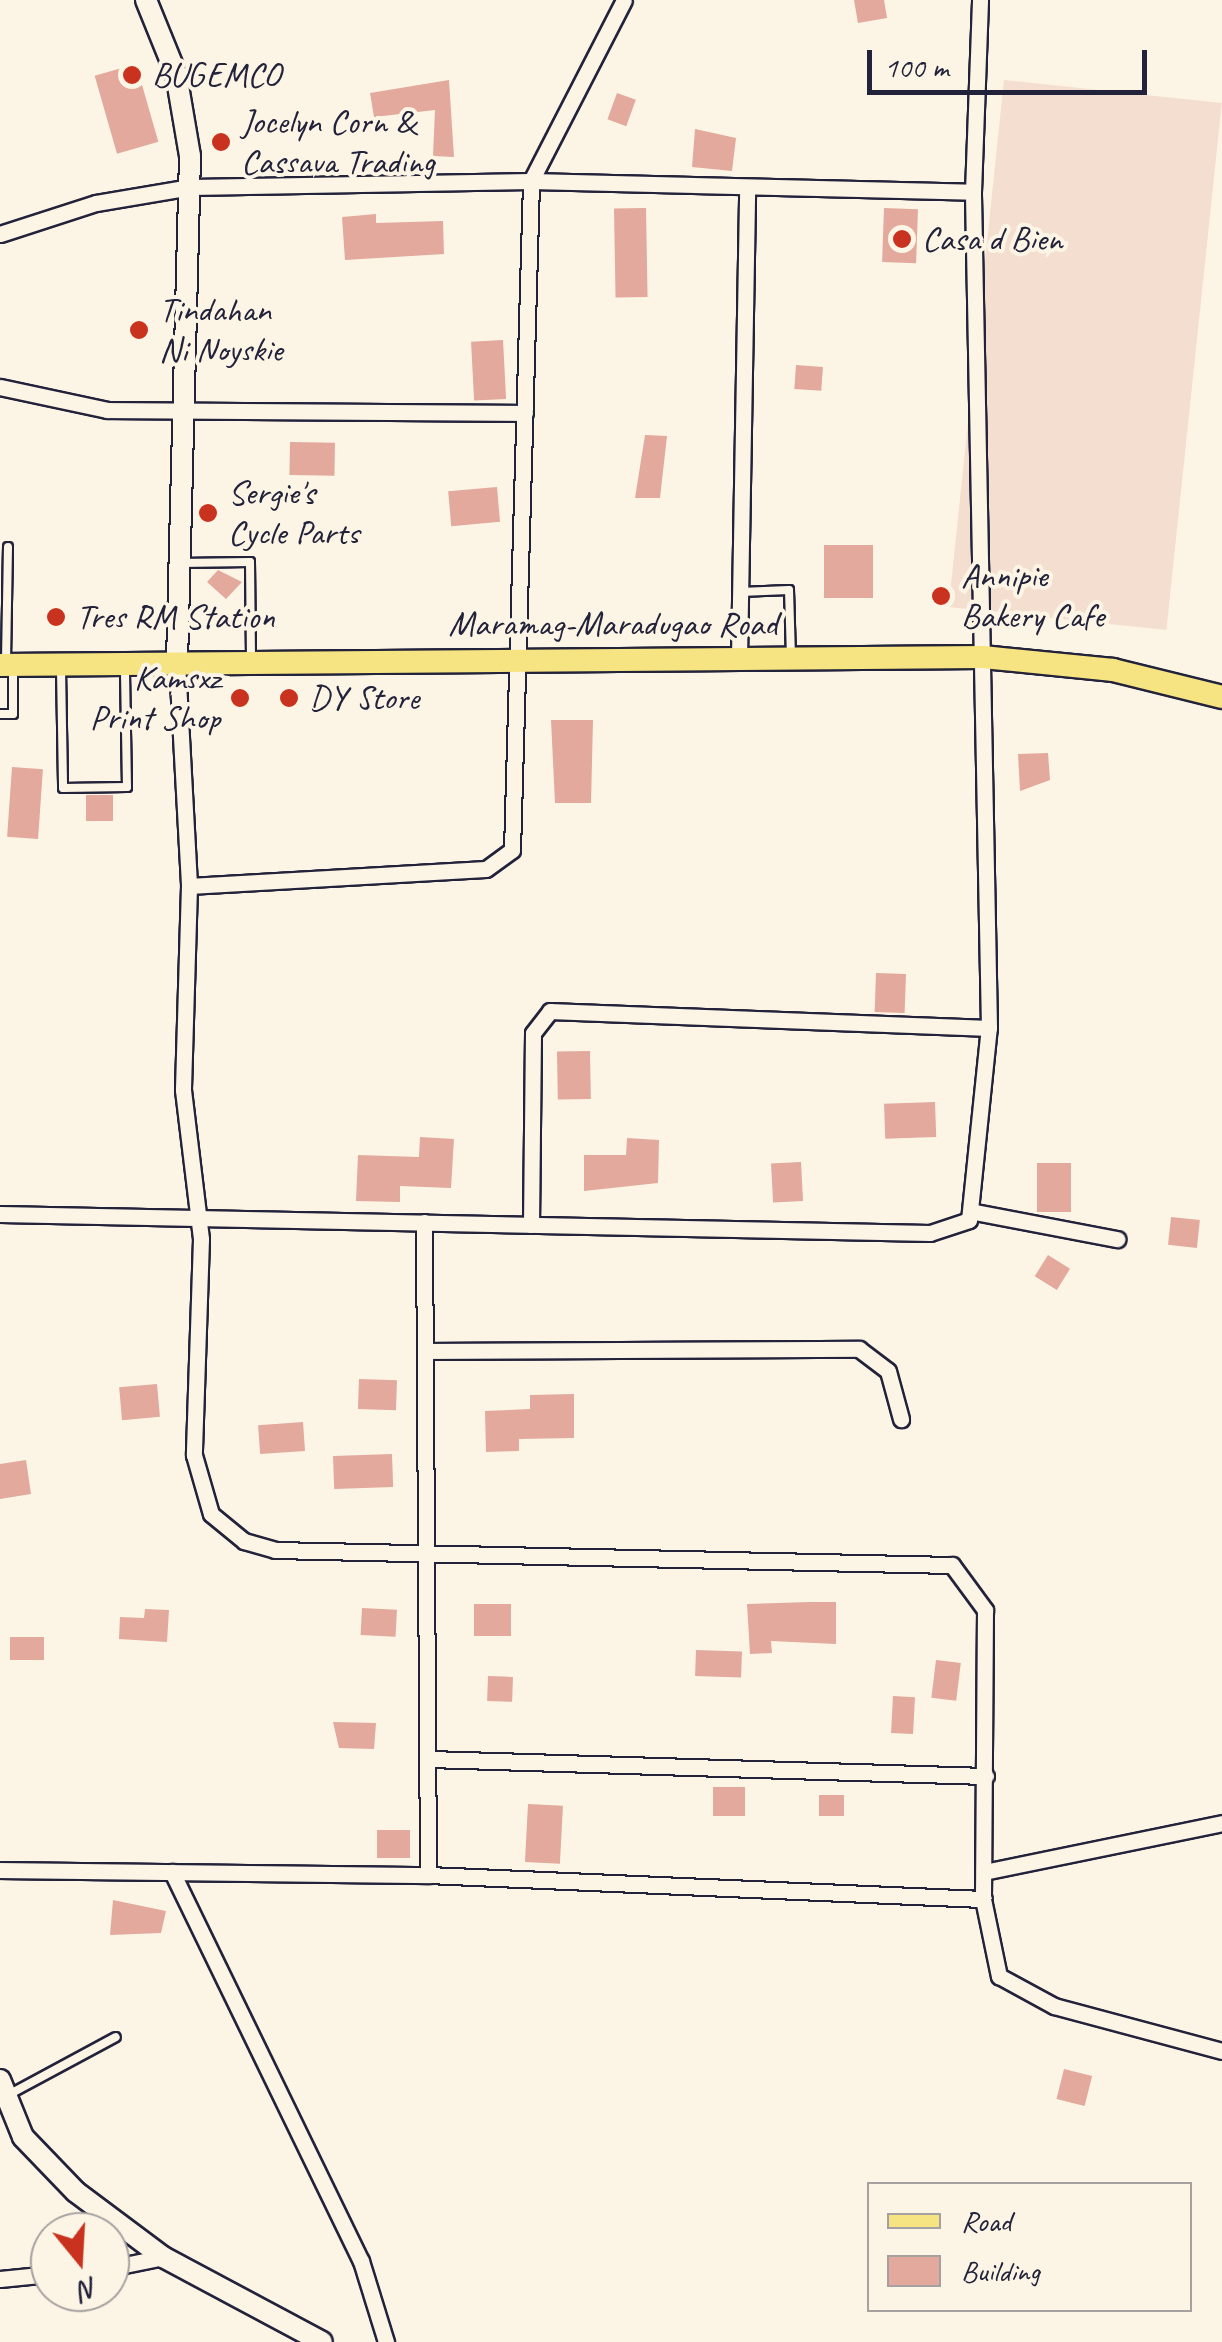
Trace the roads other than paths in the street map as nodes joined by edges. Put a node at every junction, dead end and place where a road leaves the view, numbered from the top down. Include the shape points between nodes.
1 (146, 0) edge
2 (624, 0) edge
3 (980, 0) edge
4 (530, 181) junction
5 (191, 187) junction
6 (746, 192) junction
7 (974, 192) junction
8 (0, 234) edge
9 (0, 387) edge
10 (184, 412) junction
11 (524, 413) junction
12 (8, 547) dead end
13 (180, 563) junction
14 (740, 592) junction
15 (984, 657) junction
16 (739, 658) junction
17 (791, 658) junction
18 (517, 659) junction
19 (251, 662) junction
20 (177, 663) junction
21 (61, 664) junction
22 (125, 664) junction
23 (6, 665) edge
24 (1222, 697) edge
25 (0, 714) edge
26 (189, 886) junction
27 (989, 1028) junction
28 (975, 1212) junction
29 (0, 1214) edge
30 (200, 1218) junction
31 (424, 1222) junction
32 (531, 1226) junction
33 (1117, 1239) dead end
34 (429, 1351) junction
35 (902, 1419) dead end
36 (430, 1554) junction
37 (429, 1759) junction
38 (986, 1776) junction
39 (1222, 1822) edge
40 (0, 1870) edge
41 (172, 1872) junction
42 (984, 1872) junction
43 (428, 1875) junction
44 (984, 1899) junction
45 (116, 2037) dead end
46 (1222, 2050) edge
47 (3, 2088) edge
48 (162, 2257) junction
49 (130, 2264) edge
50 (30, 2276) edge
51 (0, 2279) edge
52 (322, 2342) edge
53 (386, 2342) edge

1 - 5 street via 186,108
2 - 4 street
3 - 7 street
4 - 5 street
4 - 6 street
4 - 11 street
5 - 8 street via 96,203
5 - 10 street
6 - 7 street
6 - 14 street
7 - 15 street
9 - 10 street via 82,407
10 - 11 street
10 - 13 street
11 - 18 street
12 - 23 lane
13 - 19 lane via 250,562
13 - 20 street
14 - 16 street
14 - 17 lane via 789,590
15 - 17 main road, Maramag-Maradugao Road
15 - 24 main road, Maramag-Maradugao Road via 1113,670
15 - 27 street
16 - 17 main road, Maramag-Maradugao Road
16 - 18 main road, Maramag-Maradugao Road
18 - 19 main road, Maramag-Maradugao Road
18 - 26 street via 515,840 507,859 486,869
19 - 20 main road, Maramag-Maradugao Road
20 - 22 main road, Maramag-Maradugao Road
20 - 26 street
21 - 22 main road, Maramag-Maradugao Road
21 - 22 lane via 63,788 127,786
21 - 23 main road, Maramag-Maradugao Road
23 - 25 lane via 13,714
26 - 30 street via 182,1090
27 - 28 street
27 - 32 street via 550,1011 533,1032
28 - 32 street via 930,1233
28 - 33 street
29 - 30 street
30 - 31 street
30 - 36 street via 194,1455 211,1514 256,1546
31 - 32 street
31 - 34 street
34 - 35 street via 859,1349 888,1370
34 - 36 street
36 - 37 street
36 - 38 street via 952,1565 985,1610
37 - 38 street
37 - 43 street
38 - 42 street
39 - 42 street
40 - 41 street
41 - 43 street
41 - 53 street via 380,2301
42 - 44 street
43 - 44 street
44 - 46 street via 991,1960 1014,1989
45 - 47 lane
47 - 48 street via 57,2176
48 - 49 street
48 - 52 street
50 - 51 street

